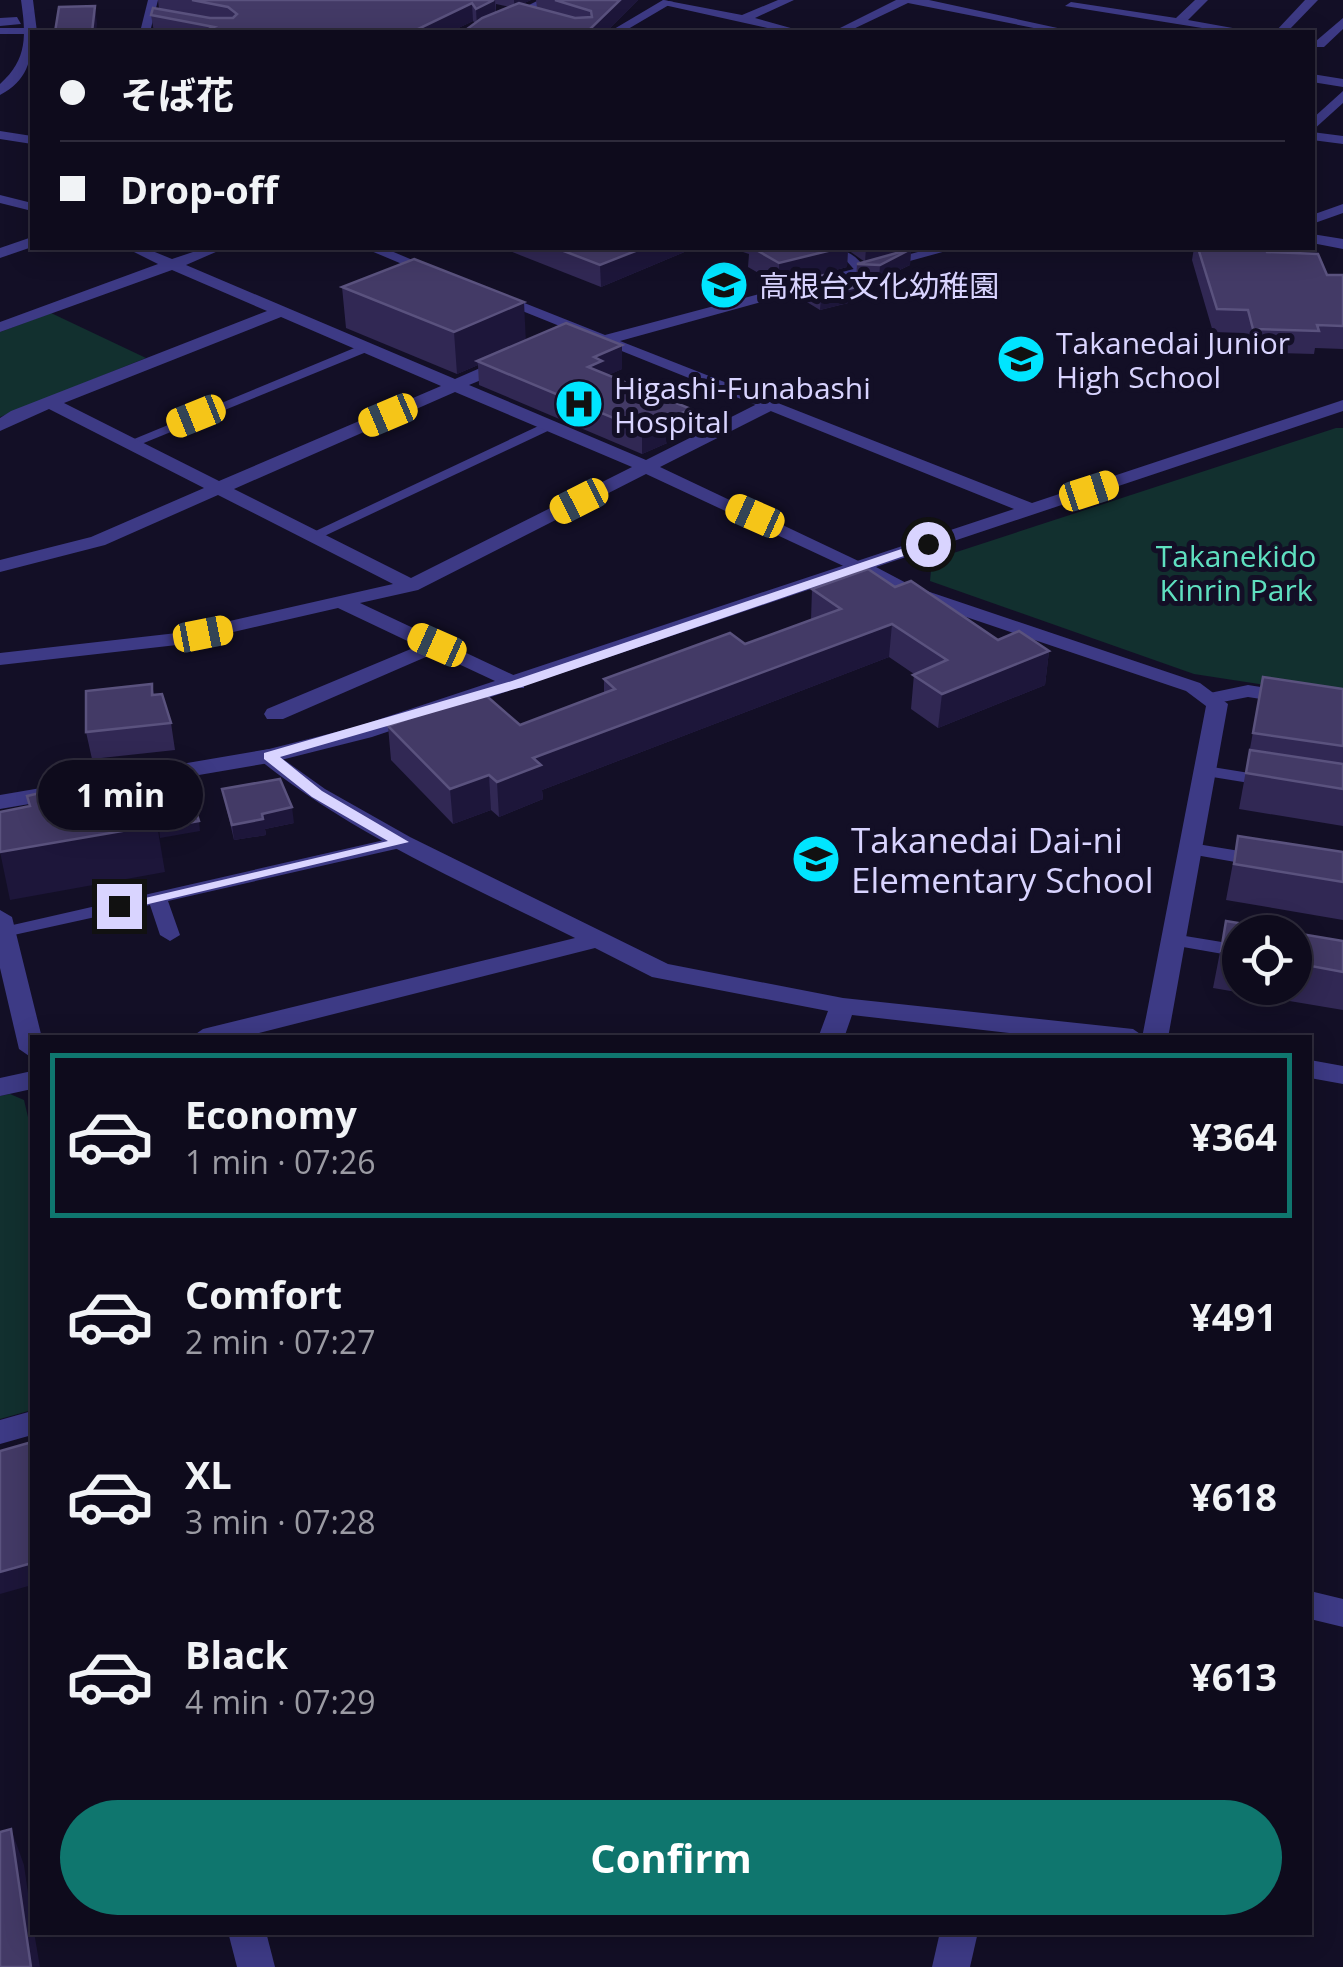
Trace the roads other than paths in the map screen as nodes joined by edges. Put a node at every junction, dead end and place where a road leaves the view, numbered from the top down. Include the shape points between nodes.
1 (27, 0) edge
2 (153, 0) edge
3 (548, 0) edge
4 (788, 0) edge
5 (908, 0) edge
6 (1202, 0) edge
7 (1312, 0) edge
8 (669, 1) edge
9 (1070, 6) dead end
10 (486, 9) edge
11 (525, 16) junction
12 (992, 17) junction
13 (148, 18) junction
14 (744, 19) junction
15 (164, 20) edge
16 (17, 21) dead end
17 (0, 22) edge
18 (1179, 22) junction
19 (1343, 22) edge
20 (976, 25) dead end
21 (31, 30) edge
22 (145, 30) edge
23 (486, 30) edge
24 (618, 30) edge
25 (791, 30) edge
26 (842, 30) edge
27 (1060, 30) edge
28 (1235, 30) edge
29 (1284, 30) edge
30 (0, 31) edge
31 (30, 31) edge
32 (1316, 43) edge
33 (1343, 48) edge
34 (27, 75) edge
35 (1315, 79) edge
36 (1343, 84) edge
37 (0, 90) edge
38 (1343, 95) edge
39 (1315, 124) edge
40 (2, 136) edge
41 (1315, 136) edge
42 (30, 140) edge
43 (1343, 140) edge
44 (0, 199) edge
45 (30, 206) edge
46 (1343, 208) edge
47 (1315, 219) edge
48 (1315, 239) edge
49 (30, 243) edge
50 (1343, 244) edge
51 (138, 250) edge
52 (212, 250) edge
53 (377, 250) edge
54 (833, 250) edge
55 (941, 250) edge
56 (0, 254) edge
57 (172, 264) junction
58 (862, 271) junction
59 (280, 311) junction
60 (0, 326) edge
61 (577, 331) junction
62 (604, 340) junction
63 (364, 348) junction
64 (456, 386) junction
65 (49, 402) junction
66 (1343, 405) edge
67 (767, 406) junction
68 (0, 426) edge
69 (547, 426) junction
70 (129, 444) junction
71 (646, 467) junction
72 (218, 488) junction
73 (1033, 510) junction
74 (312, 536) junction
75 (0, 566) edge
76 (859, 566) junction
77 (411, 586) junction
78 (343, 603) junction
79 (437, 645) junction
80 (0, 658) edge
81 (517, 684) junction
82 (1212, 698) junction
83 (1343, 706) edge
84 (275, 714) dead end
85 (269, 756) junction
86 (1206, 771) junction
87 (1284, 783) edge
88 (0, 802) edge
89 (402, 842) junction
90 (1191, 849) junction
91 (1286, 865) edge
92 (158, 897) junction
93 (2, 925) edge
94 (170, 935) dead end
95 (596, 940) junction
96 (1173, 940) junction
97 (1222, 948) edge
98 (843, 1006) junction
99 (215, 1035) edge
100 (832, 1035) edge
101 (1106, 1035) edge
102 (1156, 1035) edge
103 (30, 1041) edge
104 (1312, 1069) edge
105 (1343, 1075) edge
106 (30, 1080) edge
107 (0, 1087) edge
108 (30, 1424) edge
109 (0, 1432) edge
110 (1312, 1605) edge
111 (1343, 1613) edge
112 (247, 1935) edge
113 (958, 1935) edge
114 (256, 1967) edge
115 (951, 1967) edge

1 - 21 street
2 - 13 lane
3 - 11 lane
4 - 14 street
5 - 12 street
5 - 26 street
6 - 18 street
7 - 29 street
8 - 14 street
8 - 24 street
9 - 18 street
10 - 11 street
11 - 23 lane
12 - 20 street
12 - 27 street
13 - 15 street
13 - 22 lane
14 - 25 street
16 - 17 street
18 - 28 street
19 - 32 street
30 - 31 lane
32 - 33 street
34 - 37 street
35 - 36 street
38 - 39 street
40 - 42 street
41 - 43 street
44 - 45 street
46 - 47 street
48 - 50 street
49 - 56 street
51 - 57 street
52 - 57 street
53 - 61 street
54 - 58 lane
55 - 58 street
57 - 59 street
57 - 60 street
58 - 62 street
59 - 63 street
59 - 65 street
61 - 62 street
61 - 64 street
62 - 67 street
63 - 64 street
63 - 70 lane
64 - 69 street
64 - 72 street
65 - 68 street
65 - 70 street
66 - 73 street
67 - 71 street
67 - 73 street
69 - 71 street
69 - 74 lane
70 - 72 street
71 - 76 street
71 - 77 street
72 - 74 street
72 - 75 street via 98,541
73 - 76 street
74 - 77 street
76 - 81 street
76 - 82 street via 905,590
77 - 78 street
78 - 79 street
78 - 80 street via 138,645
79 - 81 street
79 - 84 street
81 - 85 street
82 - 83 street via 1248,692
82 - 86 street via 1216,718
85 - 88 street
85 - 89 street via 317,794
86 - 87 lane
86 - 90 street
89 - 92 lane
89 - 95 street
90 - 91 lane
90 - 96 street
92 - 93 lane
92 - 94 lane
93 - 103 street
95 - 98 street via 677,976
95 - 99 street
96 - 97 lane
96 - 102 street
98 - 100 street
98 - 101 street
104 - 105 street
106 - 107 street
108 - 109 street
110 - 111 street
112 - 114 street
113 - 115 street

